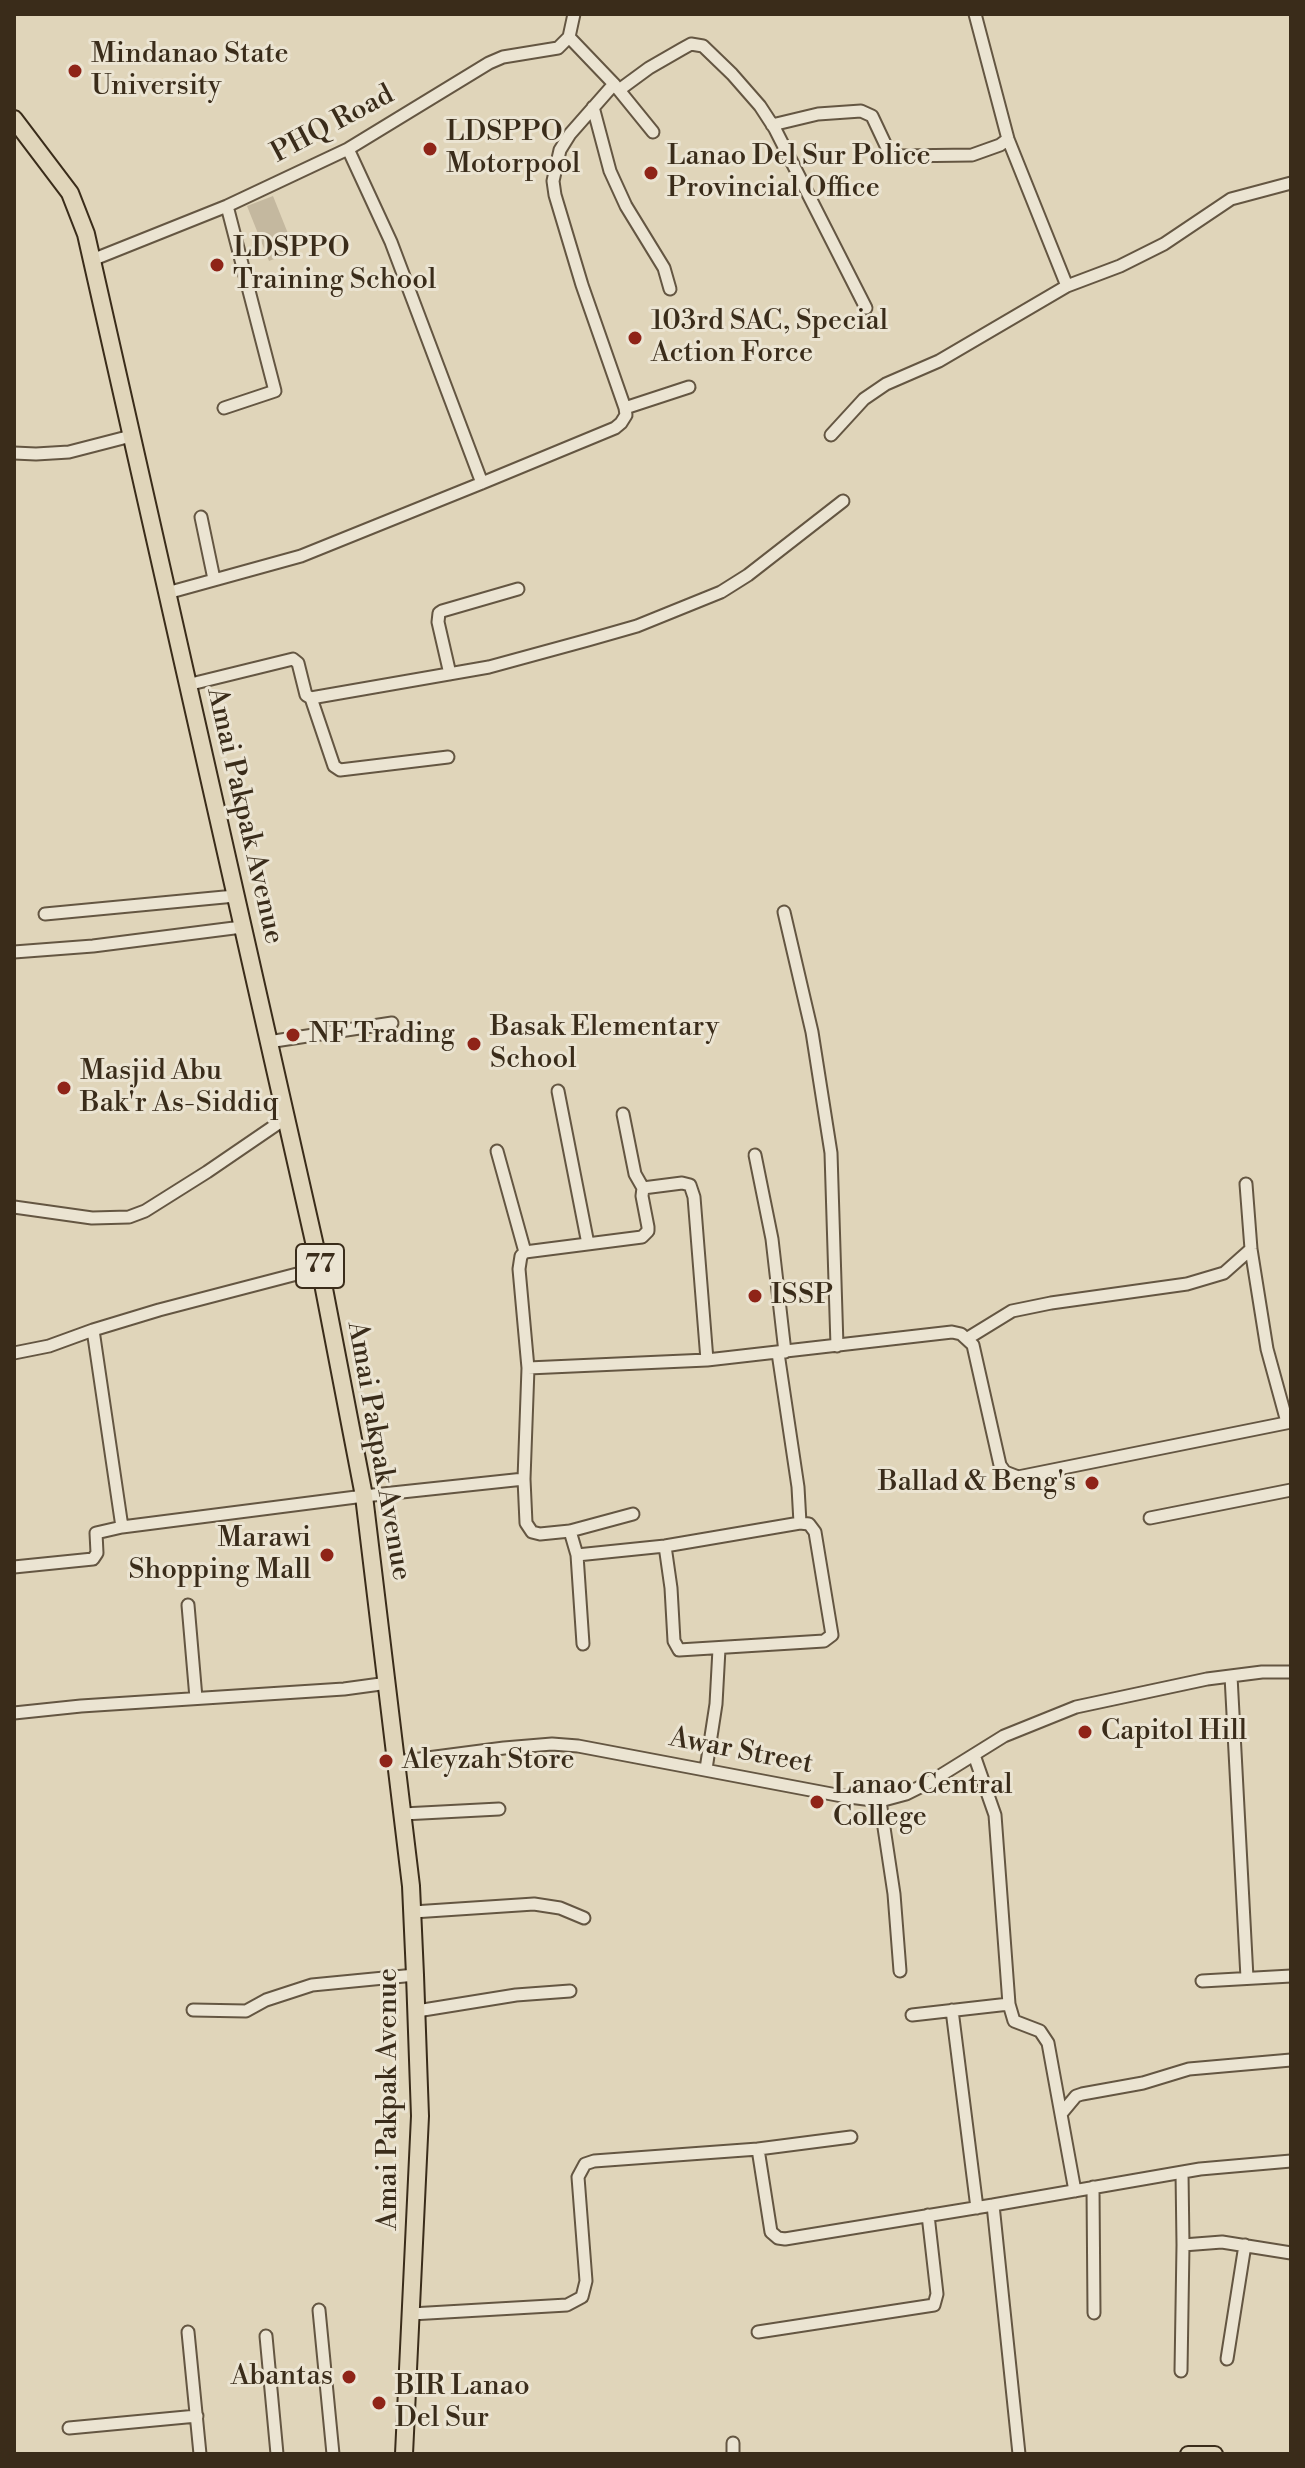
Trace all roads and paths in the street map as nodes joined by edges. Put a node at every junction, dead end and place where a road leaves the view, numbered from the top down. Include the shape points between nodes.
1 (975, 14) edge
2 (572, 16) edge
3 (569, 37) junction
4 (616, 87) junction
5 (593, 107) junction
6 (14, 119) edge
7 (772, 125) junction
8 (653, 132) dead end
9 (1008, 139) junction
10 (348, 149) junction
11 (1291, 183) edge
12 (227, 206) junction
13 (92, 260) junction
14 (1067, 286) junction
15 (670, 289) dead end
16 (866, 308) dead end
17 (689, 387) dead end
18 (224, 408) dead end
19 (625, 408) junction
20 (831, 435) dead end
21 (131, 436) junction
22 (14, 453) edge
23 (482, 483) junction
24 (843, 501) dead end
25 (201, 517) dead end
26 (214, 579) junction
27 (518, 589) dead end
28 (167, 593) junction
29 (450, 674) junction
30 (187, 685) junction
31 (311, 698) junction
32 (448, 757) dead end
33 (235, 896) junction
34 (784, 912) dead end
35 (45, 914) dead end
36 (242, 927) junction
37 (14, 952) edge
38 (392, 1023) dead end
39 (268, 1042) junction
40 (558, 1091) dead end
41 (623, 1114) dead end
42 (286, 1118) junction
43 (497, 1151) dead end
44 (755, 1155) dead end
45 (1246, 1184) dead end
46 (643, 1188) junction
47 (14, 1207) edge
48 (588, 1244) junction
49 (1251, 1249) junction
50 (525, 1252) junction
51 (320, 1268) junction
52 (93, 1330) junction
53 (968, 1338) junction
54 (837, 1346) junction
55 (782, 1352) junction
56 (14, 1353) edge
57 (707, 1360) junction
58 (528, 1368) junction
59 (1289, 1422) edge
60 (524, 1479) junction
61 (1291, 1490) edge
62 (364, 1496) junction
63 (633, 1514) dead end
64 (1150, 1518) dead end
65 (800, 1523) junction
66 (122, 1527) junction
67 (570, 1531) junction
68 (665, 1546) junction
69 (577, 1555) junction
70 (14, 1567) edge
71 (188, 1605) dead end
72 (583, 1644) dead end
73 (719, 1649) junction
74 (1291, 1672) edge
75 (1231, 1676) junction
76 (388, 1683) junction
77 (196, 1698) junction
78 (14, 1713) edge
79 (974, 1755) junction
80 (397, 1762) junction
81 (706, 1769) junction
82 (880, 1801) junction
83 (499, 1809) dead end
84 (403, 1814) junction
85 (413, 1912) junction
86 (584, 1918) dead end
87 (900, 1971) dead end
88 (415, 1975) junction
89 (1291, 1976) edge
90 (1247, 1978) junction
91 (1202, 1981) dead end
92 (570, 1991) dead end
93 (1009, 2004) junction
94 (193, 2010) dead end
95 (952, 2010) junction
96 (417, 2011) junction
97 (912, 2015) dead end
98 (1291, 2060) edge
99 (1061, 2114) junction
100 (851, 2137) dead end
101 (758, 2149) junction
102 (1291, 2161) edge
103 (1182, 2172) junction
104 (1093, 2187) junction
105 (1075, 2191) junction
106 (993, 2205) junction
107 (977, 2208) junction
108 (928, 2215) junction
109 (1183, 2245) junction
110 (1245, 2245) junction
111 (1291, 2253) edge
112 (319, 2310) dead end
113 (1094, 2313) dead end
114 (411, 2314) junction
115 (188, 2332) dead end
116 (758, 2332) dead end
117 (266, 2336) dead end
118 (1227, 2359) dead end
119 (1181, 2371) dead end
120 (197, 2416) junction
121 (69, 2428) dead end
122 (200, 2454) edge
123 (277, 2454) edge
124 (333, 2454) edge
125 (404, 2454) edge
126 (1019, 2454) edge
127 (1188, 2454) edge
128 (1215, 2454) edge

1 - 9 street
2 - 3 street
3 - 4 street
3 - 10 street, PHQ Road via 558,48 503,57 473,70
4 - 5 street
4 - 7 street via 691,44 703,46
4 - 8 street
5 - 15 street via 610,171 664,268
5 - 19 street via 560,150 553,181
6 - 13 highway, Amai Pakpak Avenue / 77 via 77,205
7 - 9 street via 861,111 872,116 888,150 898,156 972,155
7 - 16 street
9 - 14 street
10 - 12 street, PHQ Road
10 - 23 street via 391,242
11 - 14 street via 1231,199 1164,244
12 - 13 street, PHQ Road
12 - 18 street via 275,391
13 - 21 highway, Amai Pakpak Avenue / 77
14 - 20 street via 939,361 886,384
17 - 19 street
19 - 23 street via 626,415 615,428
21 - 22 street via 69,452
21 - 28 highway, Amai Pakpak Avenue / 77
23 - 26 street via 301,556
24 - 29 street via 721,592 588,640
25 - 26 street
26 - 28 street
27 - 29 street via 439,613
28 - 30 highway, Amai Pakpak Avenue / 77
29 - 31 street
30 - 31 street via 293,659
30 - 33 highway, Amai Pakpak Avenue / 77
31 - 32 street via 334,766 340,770
33 - 35 street
33 - 36 highway, Amai Pakpak Avenue / 77
34 - 54 street via 812,1032 831,1153
36 - 37 street
36 - 39 highway, Amai Pakpak Avenue / 77
38 - 39 street
39 - 42 highway, Amai Pakpak Avenue / 77
40 - 48 street
41 - 46 street via 635,1174
42 - 47 street via 129,1217 92,1218
42 - 51 highway, Amai Pakpak Avenue / 77
43 - 50 street
44 - 55 street via 772,1239
45 - 49 street
46 - 48 street via 646,1235
46 - 57 street via 690,1185
48 - 50 street
49 - 53 street via 1224,1273 1187,1284 1012,1311
49 - 59 street via 1267,1349
50 - 58 street via 519,1269
51 - 52 street
51 - 62 highway, Amai Pakpak Avenue / 77
52 - 56 street
52 - 66 street
53 - 54 street via 952,1332
53 - 59 street via 1000,1465 1010,1475
54 - 55 street
55 - 57 street
55 - 65 street
57 - 58 street
58 - 60 street
60 - 62 street
60 - 67 street via 529,1529 540,1534
61 - 64 street
62 - 66 street
62 - 76 highway, Amai Pakpak Avenue / 77
63 - 67 street
65 - 68 street
65 - 73 street via 815,1532 832,1635 824,1641
66 - 70 street via 96,1533 93,1559
67 - 69 street
68 - 69 street
68 - 73 street via 675,1646 683,1651
69 - 72 street
71 - 77 street
73 - 81 street
74 - 75 street, Awar Street
75 - 79 street, Awar Street via 1076,1707 1004,1736
75 - 90 street
76 - 77 street
76 - 80 highway, Amai Pakpak Avenue / 77
77 - 78 street
79 - 82 street, Awar Street via 906,1794
79 - 93 street via 995,1815
80 - 81 street, Awar Street via 552,1744
80 - 84 highway, Amai Pakpak Avenue / 77
81 - 82 street, Awar Street
82 - 87 street
83 - 84 street
84 - 85 highway, Amai Pakpak Avenue / 77
85 - 86 street via 534,1904
85 - 88 highway, Amai Pakpak Avenue / 77
88 - 94 street via 312,1985 246,2011
88 - 96 highway, Amai Pakpak Avenue / 77
89 - 90 street
90 - 91 street
92 - 96 street
93 - 95 street
93 - 99 street via 1014,2021 1040,2031 1048,2043
95 - 97 street
95 - 107 street
96 - 114 highway, Amai Pakpak Avenue / 77 via 420,2116
98 - 99 street via 1189,2069 1082,2094
99 - 105 street
100 - 101 street
101 - 108 street via 771,2232 778,2238
101 - 114 street via 585,2164 578,2177 586,2281 582,2297 567,2305
102 - 103 street
103 - 104 street
103 - 109 street
104 - 105 street
104 - 113 street
105 - 106 street
106 - 107 street
106 - 126 street
107 - 108 street
108 - 116 street via 934,2305
109 - 110 street
109 - 119 street
110 - 111 street
110 - 118 street
112 - 124 street
114 - 125 highway, Amai Pakpak Avenue / 77
115 - 120 street
117 - 123 street
120 - 121 street
120 - 122 street
127 - 128 main road

